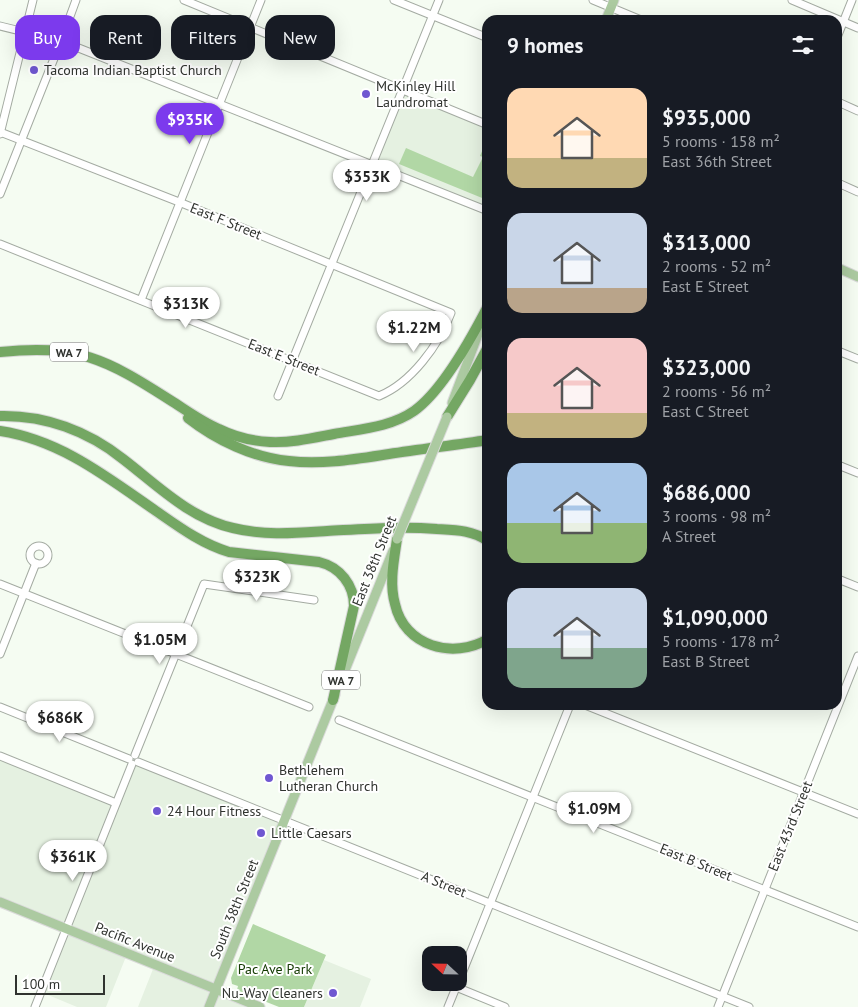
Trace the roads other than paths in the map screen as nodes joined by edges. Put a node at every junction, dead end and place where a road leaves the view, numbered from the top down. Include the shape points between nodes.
1 (33, 0) edge
2 (76, 0) edge
3 (184, 0) edge
4 (261, 0) edge
5 (394, 0) edge
6 (439, 0) edge
7 (593, 0) edge
8 (792, 0) edge
9 (852, 0) edge
10 (612, 4) edge
11 (29, 15) edge
12 (71, 15) edge
13 (221, 15) edge
14 (255, 15) edge
15 (632, 15) edge
16 (828, 15) edge
17 (432, 16) junction
18 (843, 21) joint
19 (0, 26) edge
20 (858, 28) edge
21 (15, 29) edge
22 (255, 29) edge
23 (482, 36) edge
24 (80, 49) edge
25 (18, 60) edge
26 (53, 60) edge
27 (236, 60) edge
28 (402, 90) junction
29 (218, 104) junction
30 (842, 104) edge
31 (858, 111) edge
32 (482, 123) edge
33 (0, 133) edge
34 (21, 139) junction
35 (371, 164) junction
36 (842, 185) edge
37 (858, 192) edge
38 (0, 194) edge
39 (179, 202) junction
40 (482, 209) edge
41 (0, 244) edge
42 (332, 264) junction
43 (842, 270) edge
44 (858, 277) edge
45 (141, 300) junction
46 (452, 313) joint
47 (482, 316) edge
48 (482, 326) edge
49 (0, 352) edge
50 (842, 353) edge
51 (482, 358) edge
52 (858, 359) edge
53 (292, 360) junction
54 (134, 376) junction
55 (278, 396) dead end
56 (0, 416) edge
57 (447, 417) junction
58 (0, 431) edge
59 (482, 441) edge
60 (842, 467) edge
61 (858, 473) edge
62 (482, 538) edge
63 (397, 539) junction
64 (36, 563) dead end
65 (842, 581) edge
66 (0, 584) edge
67 (858, 587) edge
68 (24, 593) junction
69 (314, 600) dead end
70 (482, 642) edge
71 (0, 654) edge
72 (176, 654) junction
73 (858, 656) edge
74 (842, 696) edge
75 (332, 700) junction
76 (0, 707) edge
77 (308, 707) dead end
78 (568, 710) edge
79 (598, 710) edge
80 (836, 710) edge
81 (339, 720) dead end
82 (0, 756) edge
83 (134, 760) junction
84 (804, 792) junction
85 (533, 797) junction
86 (116, 803) junction
87 (858, 814) edge
88 (285, 821) junction
89 (765, 890) junction
90 (0, 902) edge
91 (490, 903) junction
92 (858, 928) edge
93 (66, 929) junction
94 (468, 959) edge
95 (216, 989) junction
96 (468, 989) edge
97 (455, 991) edge
98 (723, 996) junction
99 (35, 1007) edge
100 (209, 1007) edge
101 (260, 1007) edge
102 (448, 1007) edge
103 (505, 1007) edge
104 (718, 1007) edge
105 (749, 1007) edge

1 - 11 street
2 - 12 street
3 - 13 street
4 - 14 street
5 - 17 street
6 - 17 street
7 - 10 street
8 - 16 street
9 - 18 street
10 - 15 street
17 - 23 street
17 - 28 street
18 - 20 street
19 - 21 street
22 - 28 street
24 - 29 street
25 - 33 street
26 - 34 street
27 - 29 street
28 - 32 street
28 - 35 street
29 - 35 street
29 - 39 street
30 - 31 street
33 - 34 street, East F Street
34 - 38 street
34 - 39 street, East F Street
35 - 40 street
35 - 42 street
36 - 37 street
39 - 42 street, East F Street
39 - 45 street
41 - 45 street, East E Street
42 - 46 street, East F Street
42 - 53 street
43 - 44 main road
45 - 53 street, East E Street
46 - 53 street, East E Street via 429,353 414,371 399,386 379,396
47 - 54 highway via 448,374 425,402 402,418 373,428 286,442 251,440 216,428
48 - 57 main road, East 38th Street / WA 7
49 - 54 highway, WA 7 via 38,350 80,354
50 - 52 street
51 - 57 highway
53 - 55 street
54 - 59 highway, WA 7 via 202,428 269,458 320,462 352,460
56 - 62 highway via 42,420 83,433 121,457 183,506 231,528 266,534 422,528 461,530
57 - 63 main road, East 38th Street / WA 7, bridge
58 - 75 highway, WA 7 via 25,436 70,454 186,532 218,549 319,562 338,571 353,594 354,606
60 - 61 street
63 - 70 highway via 393,598 396,611 406,627 421,641 446,650 464,649
63 - 75 main road, East 38th Street / WA 7
64 - 68 street
65 - 67 street
66 - 68 street
68 - 71 street
68 - 72 street
69 - 72 street via 204,584
72 - 77 street
72 - 83 street
73 - 74 street, East 43rd Street
75 - 88 main road, East 38th Street / WA 7
76 - 83 street, A Street
78 - 85 street
79 - 84 street
80 - 84 street, East 43rd Street
81 - 85 street, East B Street
82 - 86 street
83 - 86 street
83 - 88 street, A Street
84 - 87 street
84 - 89 street, East 43rd Street
85 - 89 street, East B Street
85 - 91 street
86 - 93 street
88 - 91 street, A Street
88 - 95 main road, South 38th Street / WA 7
89 - 92 street, East B Street
89 - 98 street, East 43rd Street
90 - 93 main road, Pacific Avenue
91 - 94 street
91 - 98 street, A Street
93 - 95 main road, Pacific Avenue
93 - 99 street
95 - 100 main road, South 38th Street / WA 7
95 - 101 main road, Pacific Avenue
96 - 103 street
97 - 102 street
98 - 104 street, East 43rd Street
98 - 105 street, A Street

